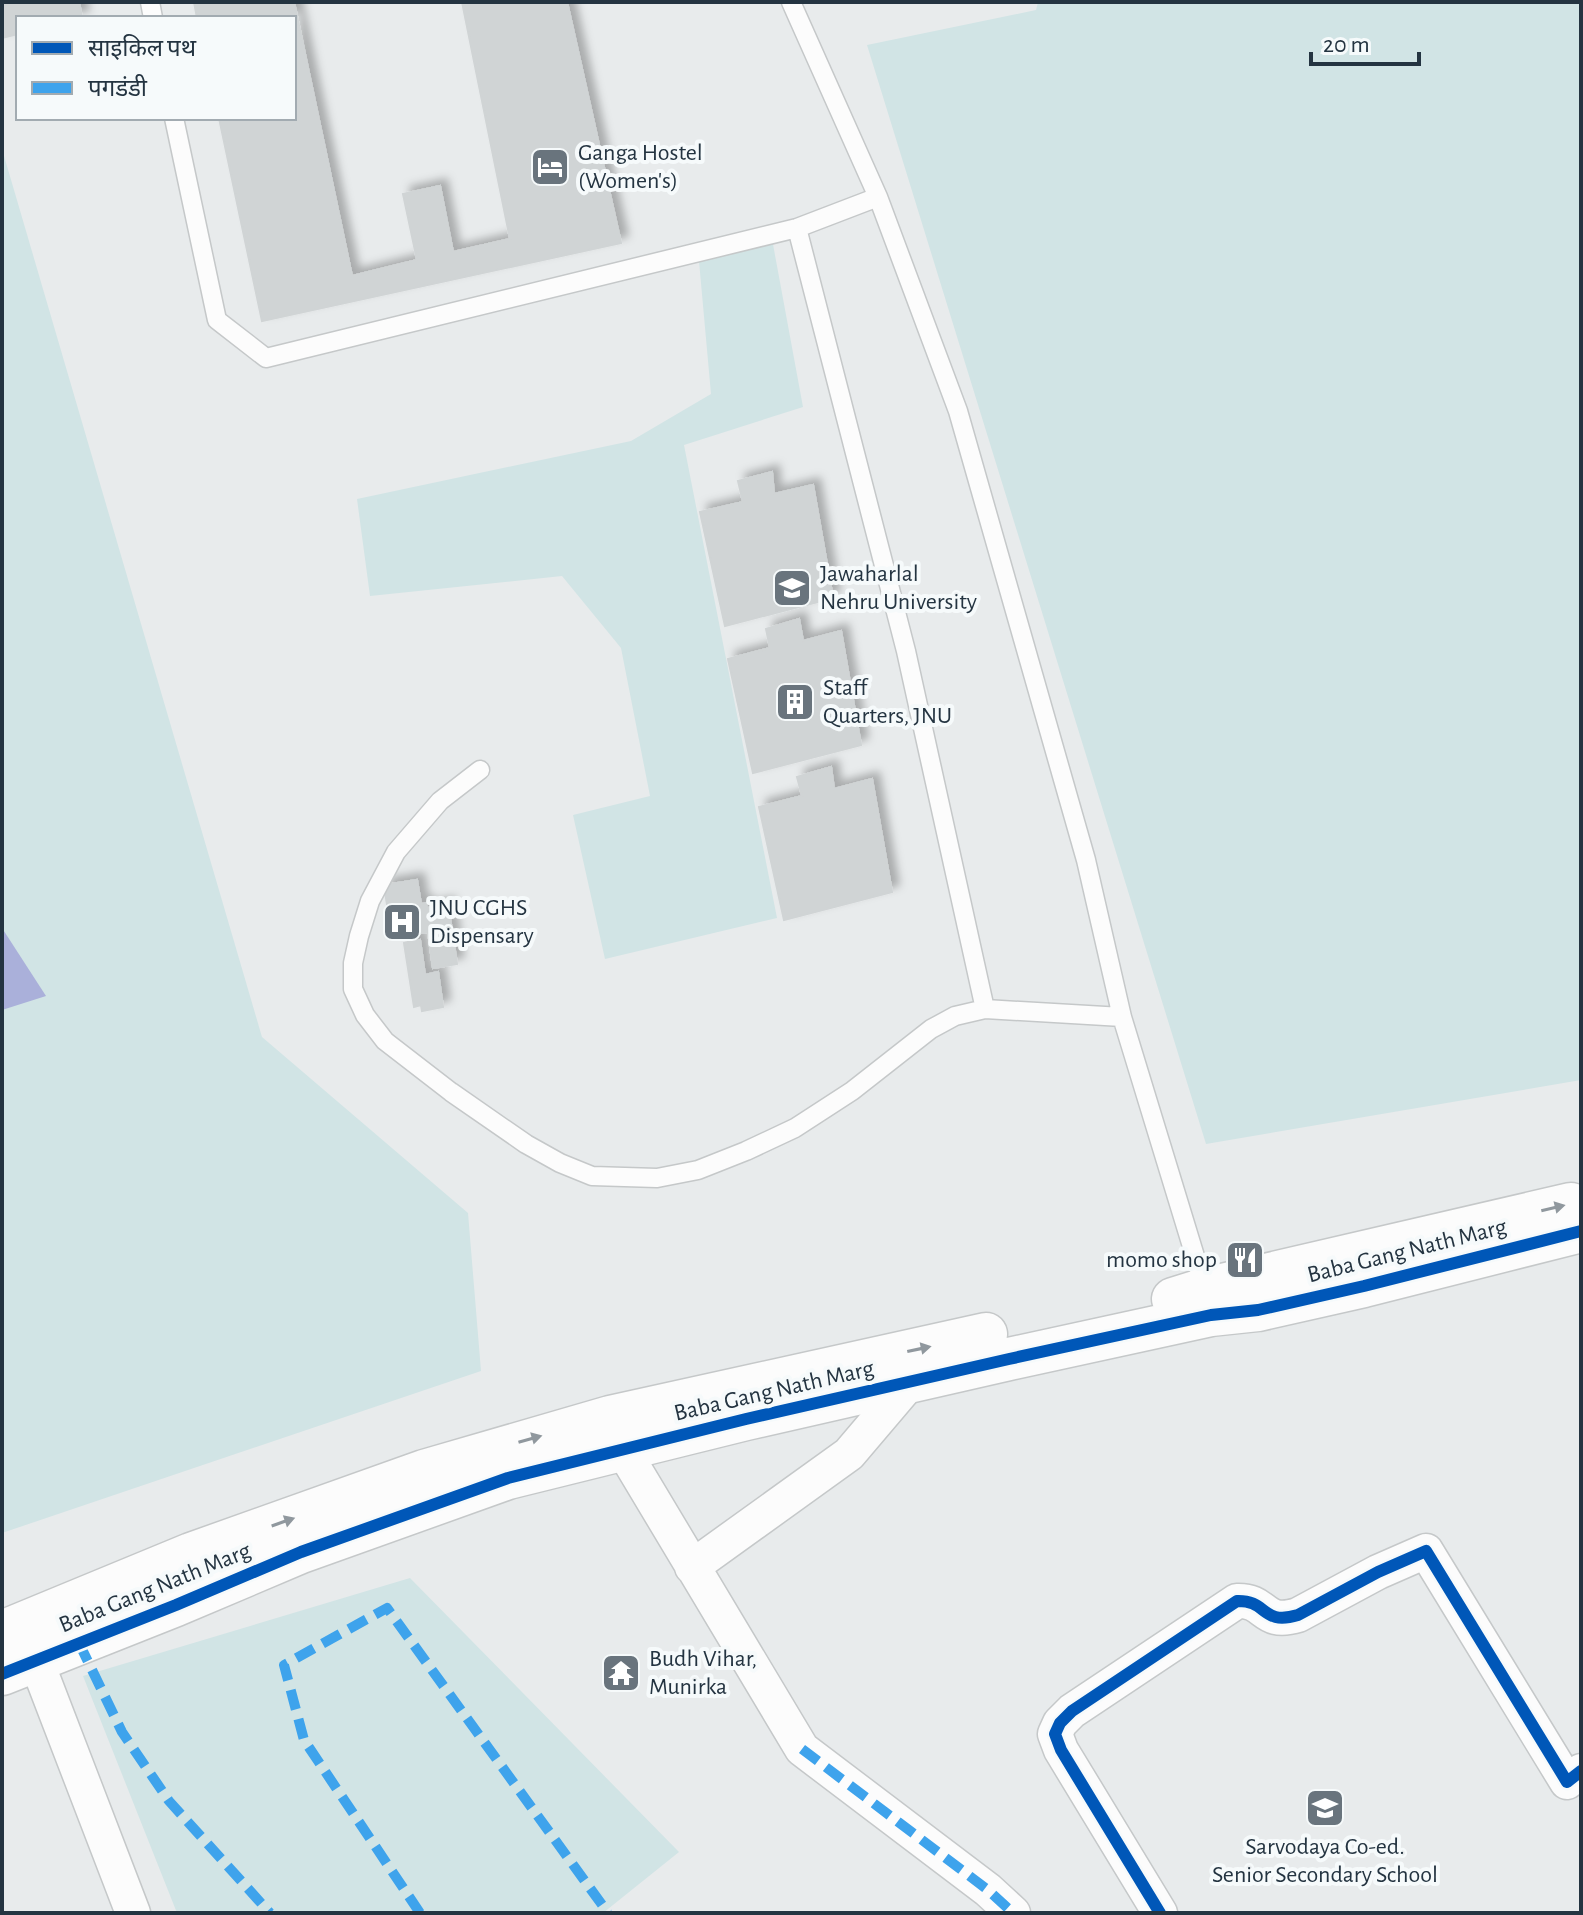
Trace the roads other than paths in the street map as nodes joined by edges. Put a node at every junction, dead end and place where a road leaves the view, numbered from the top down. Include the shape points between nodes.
1 (791, 2) edge
2 (174, 120) edge
3 (878, 197) junction
4 (797, 228) junction
5 (480, 770) dead end
6 (985, 1009) junction
7 (1122, 1017) junction
8 (1581, 1201) edge
9 (1581, 1231) edge
10 (1208, 1302) junction
11 (911, 1381) junction
12 (623, 1450) junction
13 (692, 1567) junction
14 (15, 1647) edge
15 (1581, 1771) edge
16 (133, 1913) edge
17 (1013, 1913) edge
18 (1160, 1913) edge

1 - 3 lane
2 - 4 lane via 217,320 266,358
3 - 4 lane
3 - 7 lane via 958,411 1086,860
4 - 6 lane via 906,651
5 - 6 lane via 440,801 396,852 370,901 353,963 353,989 385,1041 451,1092 560,1163 592,1176 657,1178 698,1170 795,1128 931,1029
6 - 7 lane
7 - 10 lane
10 -> 8 street, Baba Gang Nath Marg
9 - 10 street, Baba Gang Nath Marg via 1273,1307
10 - 11 street, Baba Gang Nath Marg
14 -> 10 street, Baba Gang Nath Marg via 191,1554 521,1442 610,1417 989,1334 1156,1305
11 - 12 street, Baba Gang Nath Marg
11 - 13 street via 849,1454
12 - 13 street
12 - 14 street, Baba Gang Nath Marg via 508,1478 412,1511 176,1605
13 - 17 street via 802,1749
14 - 16 street
15 - 18 street via 1567,1782 1426,1551 1285,1619 1237,1601 1072,1711 1055,1734

